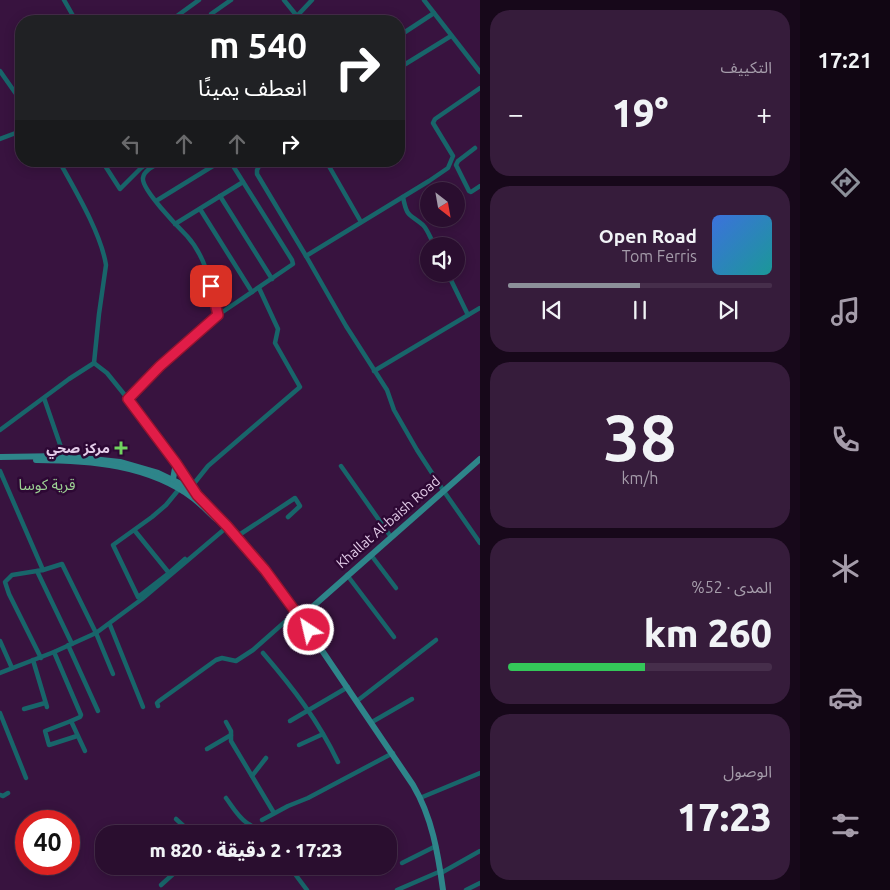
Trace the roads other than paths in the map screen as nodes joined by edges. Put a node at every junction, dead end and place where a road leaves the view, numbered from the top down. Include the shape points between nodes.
1 (64, 0) edge
2 (199, 0) edge
3 (231, 0) edge
4 (284, 0) edge
5 (312, 0) edge
6 (424, 0) edge
7 (434, 13) junction
8 (73, 15) edge
9 (178, 15) edge
10 (211, 15) edge
11 (296, 15) edge
12 (298, 15) edge
13 (405, 32) edge
14 (451, 36) junction
15 (405, 64) edge
16 (0, 71) edge
17 (480, 72) edge
18 (480, 88) edge
19 (15, 93) edge
20 (15, 133) edge
21 (0, 139) edge
22 (475, 148) dead end
23 (62, 167) edge
24 (106, 167) edge
25 (142, 167) edge
26 (153, 167) edge
27 (211, 167) edge
28 (234, 167) edge
29 (259, 167) edge
30 (329, 167) edge
31 (243, 182) junction
32 (480, 186) edge
33 (220, 196) junction
34 (403, 197) junction
35 (156, 202) junction
36 (200, 209) junction
37 (361, 222) junction
38 (175, 224) junction
39 (430, 237) edge
40 (306, 256) junction
41 (272, 279) junction
42 (452, 282) edge
43 (259, 288) junction
44 (252, 292) junction
45 (480, 308) edge
46 (218, 315) junction
47 (468, 316) junction
48 (94, 363) junction
49 (374, 371) junction
50 (44, 398) junction
51 (128, 399) junction
52 (0, 430) edge
53 (0, 456) edge
54 (64, 456) junction
55 (77, 459) junction
56 (480, 459) edge
57 (0, 461) edge
58 (176, 463) junction
59 (341, 466) dead end
60 (135, 468) junction
61 (0, 471) edge
62 (173, 479) junction
63 (192, 486) junction
64 (181, 487) junction
65 (443, 490) junction
66 (197, 495) junction
67 (288, 517) dead end
68 (226, 528) junction
69 (135, 531) junction
70 (234, 535) junction
71 (391, 538) junction
72 (480, 543) edge
73 (371, 555) junction
74 (185, 559) dead end
75 (43, 570) junction
76 (37, 571) junction
77 (169, 573) junction
78 (347, 575) junction
79 (396, 588) dead end
80 (314, 606) junction
81 (296, 612) junction
82 (110, 625) junction
83 (309, 630) junction
84 (96, 633) junction
85 (394, 637) dead end
86 (436, 640) dead end
87 (0, 641) edge
88 (70, 645) junction
89 (54, 652) junction
90 (263, 653) dead end
91 (6, 654) junction
92 (0, 657) edge
93 (40, 658) junction
94 (33, 660) junction
95 (12, 668) junction
96 (0, 673) edge
97 (113, 674) dead end
98 (348, 687) junction
99 (412, 699) dead end
100 (357, 701) junction
101 (158, 706) dead end
102 (143, 707) dead end
103 (24, 709) dead end
104 (310, 710) junction
105 (98, 711) dead end
106 (0, 713) edge
107 (71, 721) junction
108 (226, 722) dead end
109 (290, 722) dead end
110 (372, 722) junction
111 (323, 734) junction
112 (230, 735) junction
113 (77, 736) junction
114 (299, 745) dead end
115 (207, 749) dead end
116 (85, 751) dead end
117 (393, 753) junction
118 (266, 758) dead end
119 (338, 762) dead end
120 (480, 773) edge
121 (252, 776) junction
122 (26, 778) dead end
123 (8, 793) dead end
124 (0, 794) edge
125 (226, 798) dead end
126 (420, 798) junction
127 (274, 813) junction
128 (176, 819) dead end
129 (262, 820) dead end
130 (182, 825) edge
131 (250, 825) edge
132 (436, 846) junction
133 (480, 851) edge
134 (402, 863) dead end
135 (441, 872) junction
136 (172, 875) edge
137 (296, 875) edge
138 (480, 883) edge
139 (161, 885) dead end
140 (307, 890) edge
141 (397, 890) edge
142 (443, 890) edge
143 (466, 890) edge

1 - 8 street
2 - 9 street
3 - 10 street
4 - 11 street
5 - 12 street
6 - 7 street
7 - 13 street
7 - 14 street
14 - 15 street
14 - 17 street
16 - 19 street
18 - 34 street via 434,122 453,156 450,164
20 - 21 street
22 - 32 street via 456,165 470,192
23 - 48 street via 92,223 106,265
24 - 25 street via 120,188
26 - 35 street via 142,179
27 - 35 street
28 - 31 street
29 - 40 street via 257,174
30 - 37 street
31 - 33 street
31 - 41 street via 292,262
33 - 36 street
33 - 41 street
34 - 37 street
34 - 39 street via 406,211
35 - 38 street
36 - 38 street
36 - 44 street
37 - 40 street
38 - 46 street via 204,262
40 - 49 street
41 - 43 street
42 - 47 street
43 - 44 street
43 - 63 street via 278,329 275,343 300,387 208,466
44 - 46 street
45 - 47 street
46 - 51 street
47 - 49 street
48 - 50 street
48 - 51 street via 107,373
49 - 65 street
50 - 52 street
50 - 54 street
51 - 58 street
53 - 54 street
54 - 55 street
55 - 57 street
55 - 60 street
56 - 65 street, Khallat Al-baish Road
58 - 62 street
58 - 63 street
59 - 71 street
60 - 62 street via 158,472
60 - 64 street
61 - 75 street
62 - 64 street
63 - 66 street
64 - 66 street
64 - 68 street
64 - 69 street via 166,506
65 - 71 street, Khallat Al-baish Road
65 - 72 street
66 - 68 street
67 - 70 street via 300,506 295,498
68 - 70 street
68 - 82 street
69 - 77 street
69 - 77 street via 113,545 137,597
70 - 81 street
71 - 73 street, Khallat Al-baish Road
73 - 78 street, Khallat Al-baish Road
73 - 79 street
74 - 77 street
75 - 76 street
75 - 84 street via 62,564
76 - 88 street
76 - 93 street via 10,576 5,584
78 - 80 street, Khallat Al-baish Road
78 - 85 street
80 - 81 street
80 - 83 street
81 - 83 street
81 - 101 street via 253,650 236,660 216,660 159,701
82 - 84 street
82 - 102 street
83 - 98 street
84 - 88 street
84 - 97 street
86 - 100 street
87 - 91 street
88 - 89 street
88 - 105 street
89 - 93 street
89 - 107 street via 81,715
90 - 104 street
91 - 92 street
91 - 95 street
93 - 94 street
94 - 95 street
94 - 103 street via 46,705
95 - 96 street
98 - 100 street
98 - 104 street
99 - 110 street
100 - 110 street
104 - 109 street
104 - 111 street
106 - 122 street
107 - 113 street
107 - 113 street via 45,731 49,745
108 - 112 street
110 - 117 street
111 - 114 street
111 - 119 street
112 - 115 street
112 - 121 street
113 - 116 street
117 - 126 street
117 - 127 street
118 - 121 street
120 - 126 street
121 - 127 street
123 - 124 street
125 - 131 street
126 - 132 street
127 - 129 street
128 - 130 street
132 - 134 street
132 - 135 street
133 - 135 street
135 - 141 street
135 - 142 street
136 - 139 street
137 - 140 street
138 - 143 street

